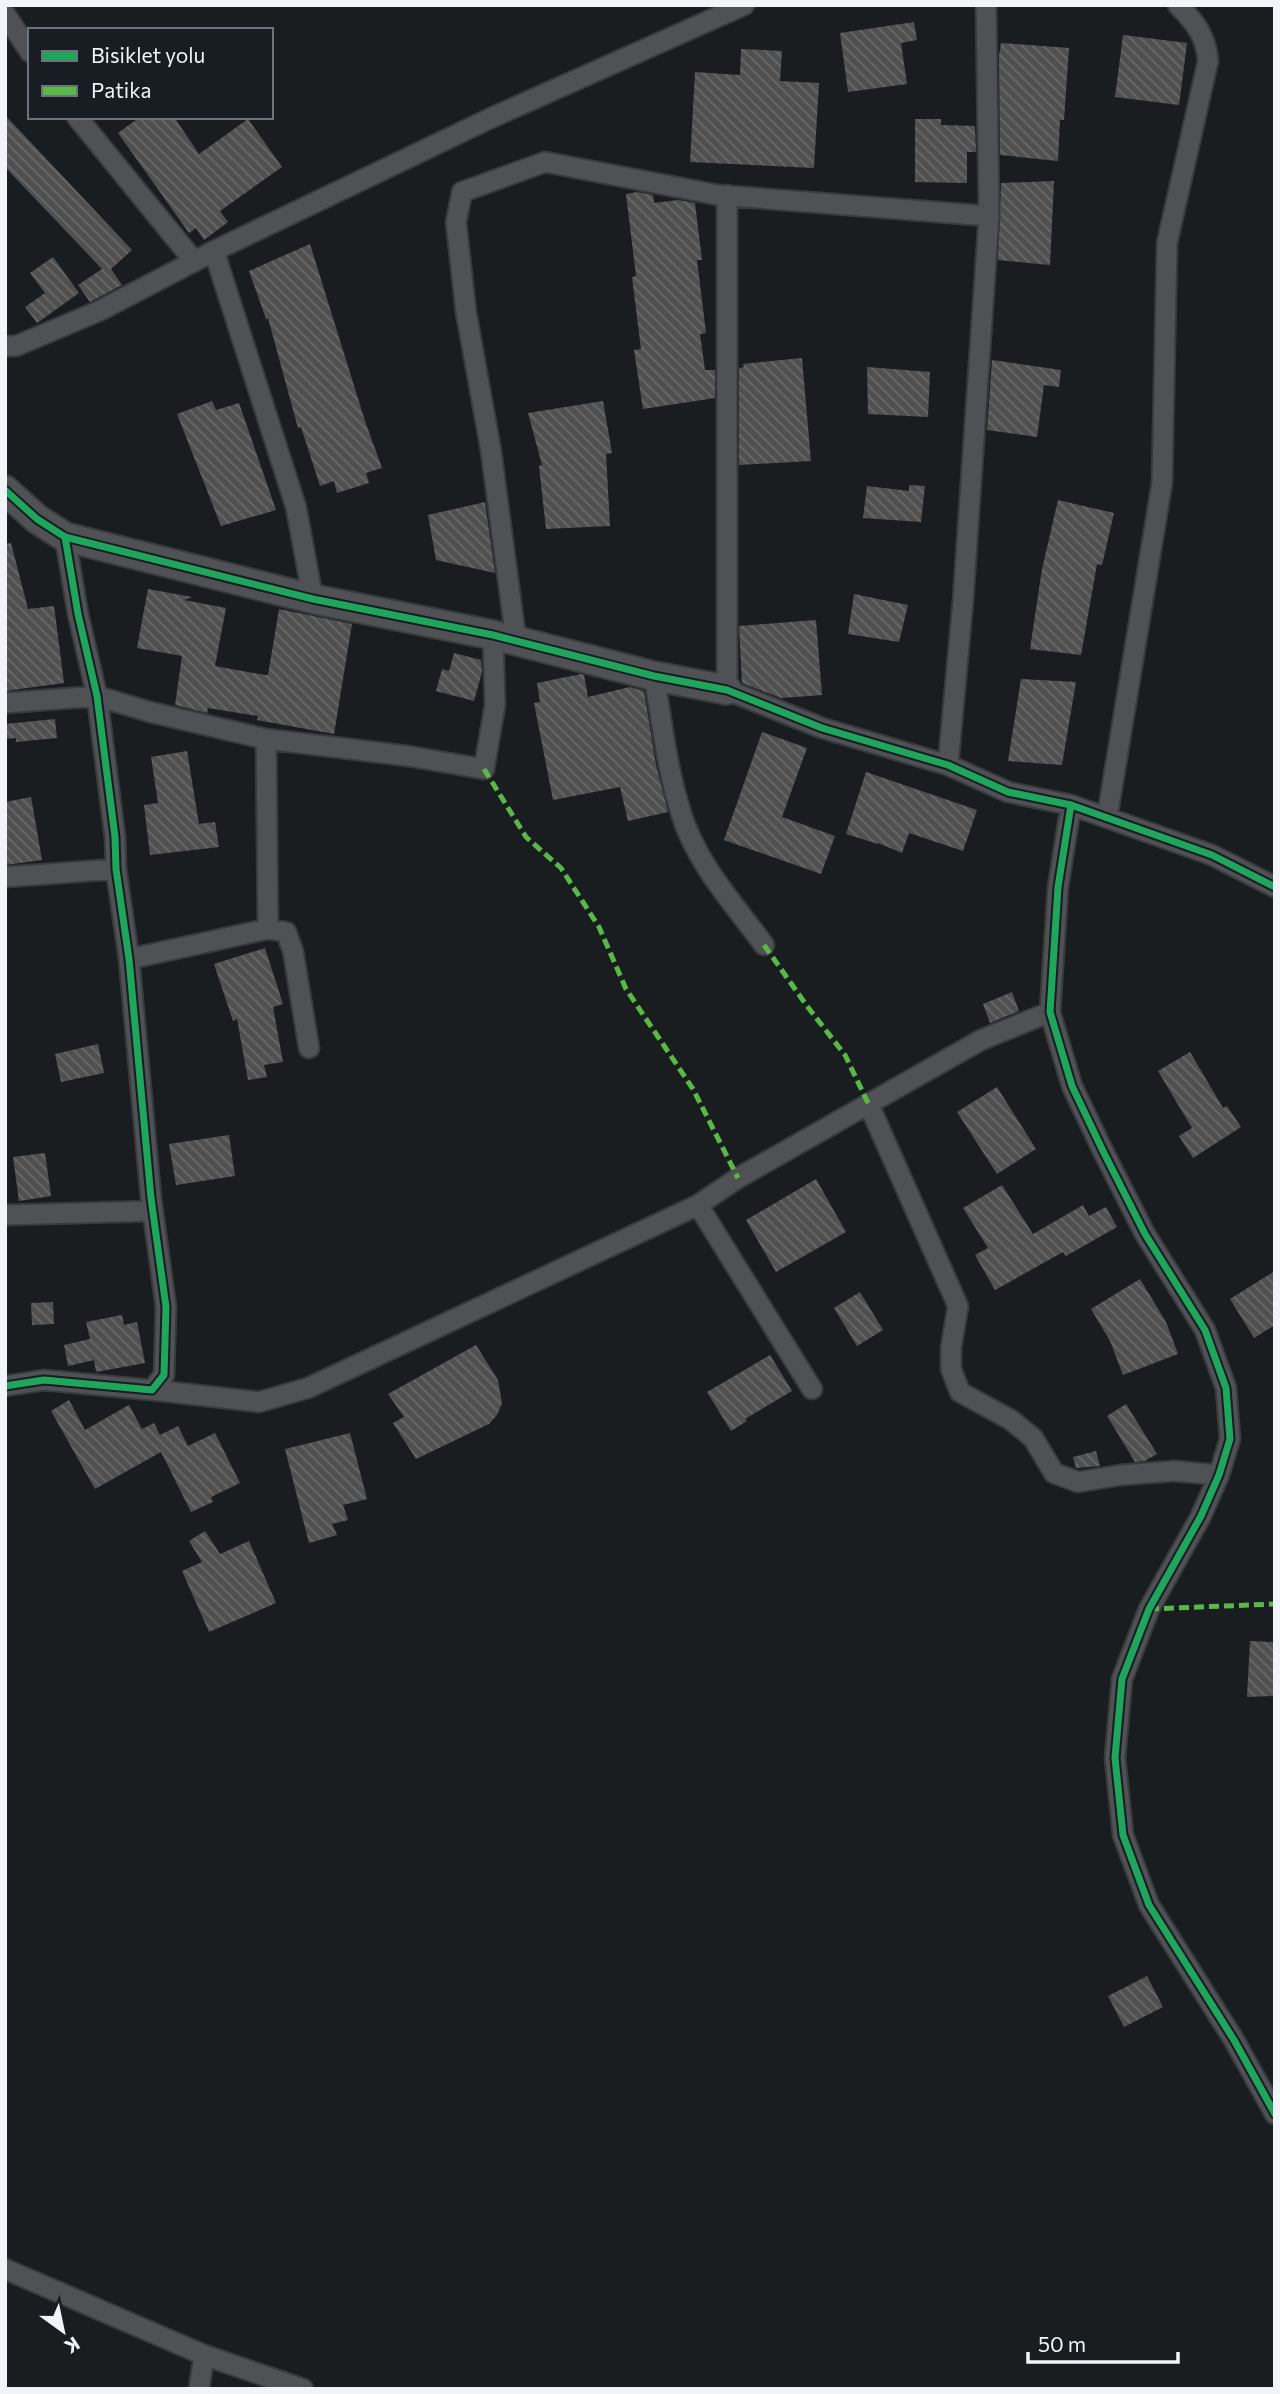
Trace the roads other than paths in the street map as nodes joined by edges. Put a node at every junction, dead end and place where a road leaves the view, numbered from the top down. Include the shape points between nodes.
1 (744, 5) edge
2 (986, 5) edge
3 (1178, 5) edge
4 (5, 14) edge
5 (28, 49) edge
6 (79, 119) edge
7 (727, 195) junction
8 (989, 216) junction
9 (214, 251) junction
10 (194, 261) junction
11 (5, 346) edge
12 (5, 491) edge
13 (65, 537) junction
14 (313, 599) junction
15 (505, 637) junction
16 (654, 676) junction
17 (727, 690) junction
18 (97, 696) junction
19 (5, 703) edge
20 (266, 739) junction
21 (948, 765) junction
22 (1071, 805) junction
23 (1107, 818) junction
24 (116, 869) junction
25 (5, 877) edge
26 (1275, 887) edge
27 (268, 929) junction
28 (764, 944) dead end
29 (129, 959) junction
30 (1050, 1012) junction
31 (309, 1048) dead end
32 (869, 1105) junction
33 (698, 1205) junction
34 (153, 1210) junction
35 (5, 1215) edge
36 (5, 1386) edge
37 (812, 1388) dead end
38 (152, 1390) junction
39 (1219, 1475) junction
40 (1275, 2114) edge
41 (5, 2269) edge
42 (204, 2355) junction
43 (199, 2389) edge
44 (303, 2389) edge

1 - 9 street via 491,118
2 - 8 street
3 - 23 street via 1199,28 1208,61 1167,243 1162,483
4 - 5 street
6 - 10 street
7 - 8 street
7 - 15 street via 545,162 462,192 456,222 466,312 491,451
7 - 17 street
8 - 21 street
9 - 10 street
9 - 14 street via 296,507
10 - 11 street via 99,311 16,346
12 - 13 street
13 - 14 street
13 - 18 street
14 - 15 street
15 - 16 street
15 - 20 street via 484,769
16 - 17 street
16 - 28 street via 681,815 716,881
17 - 21 street via 822,728
18 - 19 street
18 - 20 street
18 - 24 street
20 - 27 street
21 - 22 street via 1008,792
22 - 23 street
22 - 30 street via 1058,887
23 - 26 street via 1212,855
24 - 25 street
24 - 29 street
27 - 29 street
27 - 31 street via 286,932 293,951
29 - 34 street
30 - 32 street via 981,1040
30 - 39 street via 1072,1086 1103,1151 1146,1234 1205,1330 1226,1388 1230,1439
32 - 33 street
32 - 39 street via 958,1306 951,1370 960,1392 1011,1420 1033,1438 1054,1473 1078,1482 1174,1471
33 - 37 street
33 - 38 street via 308,1388 259,1402
34 - 35 street
34 - 38 street via 166,1307 164,1375
36 - 38 street via 44,1380
39 - 40 street via 1149,1609 1122,1679 1115,1758 1123,1835 1149,1905
41 - 42 street
42 - 43 street
42 - 44 street

